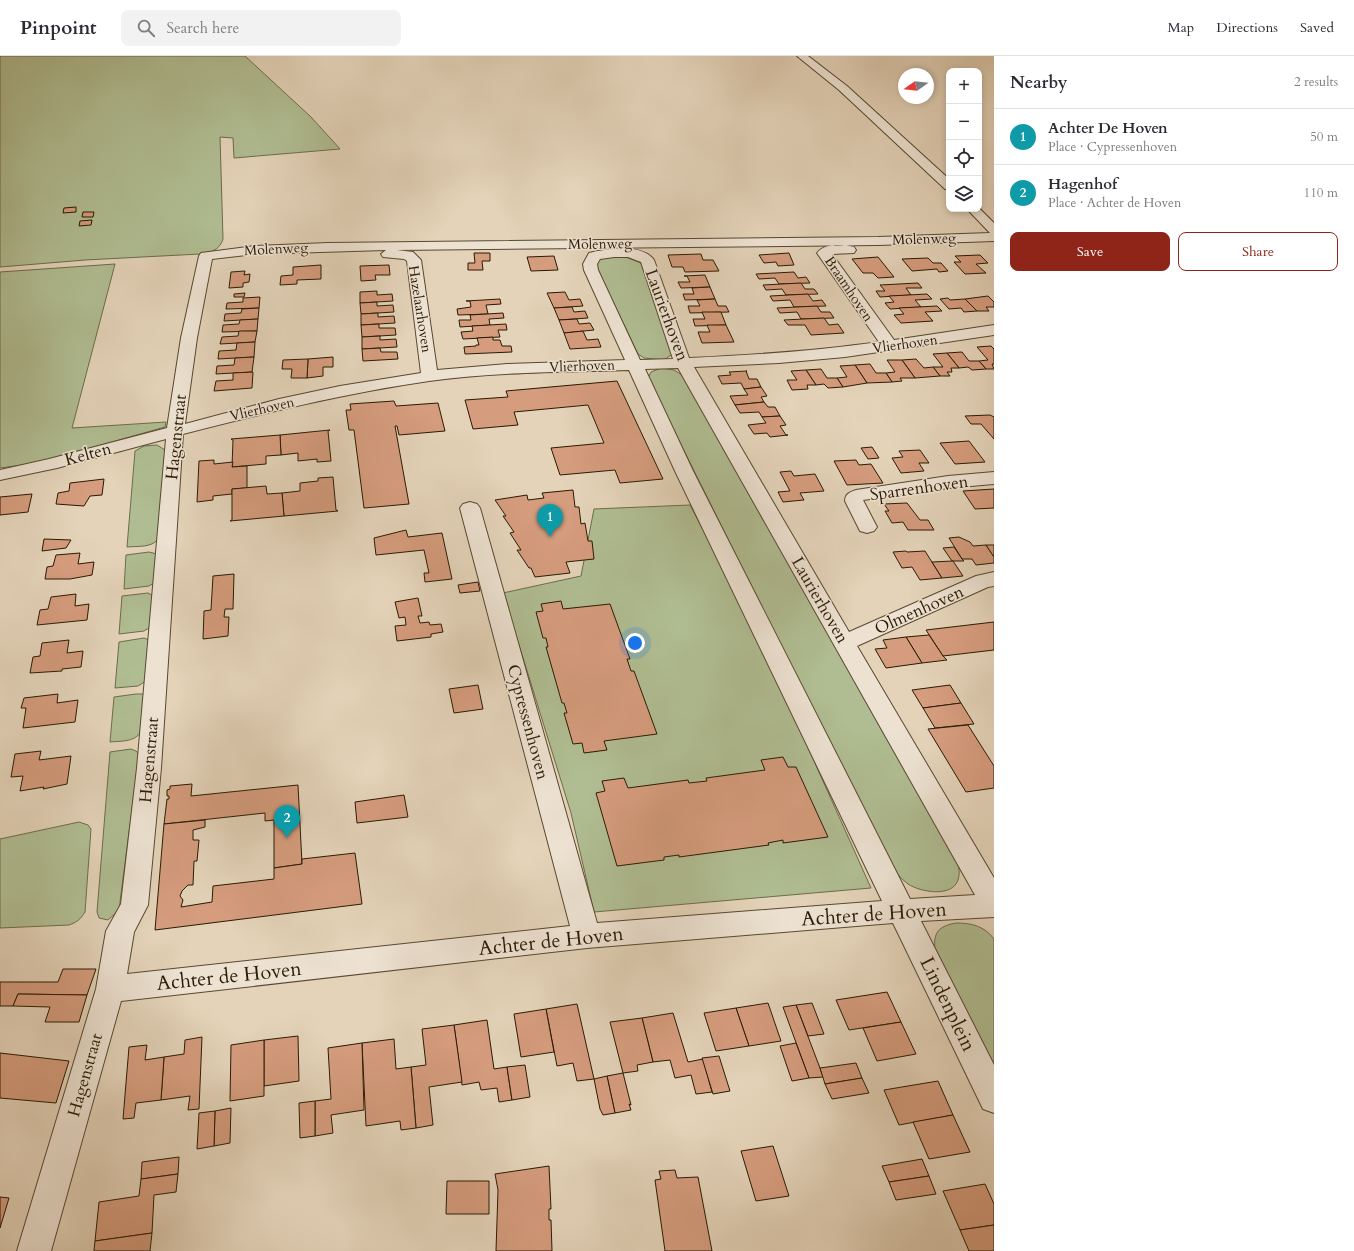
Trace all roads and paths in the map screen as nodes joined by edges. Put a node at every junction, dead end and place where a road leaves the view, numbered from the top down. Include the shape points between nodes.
1 (802, 56) edge
2 (946, 183) edge
3 (975, 212) edge
4 (993, 239) edge
5 (212, 258) junction
6 (994, 330) edge
7 (890, 346) junction
8 (683, 363) junction
9 (634, 364) junction
10 (430, 376) junction
11 (175, 431) junction
12 (0, 475) edge
13 (994, 478) edge
14 (470, 508) dead end
15 (867, 527) dead end
16 (990, 585) edge
17 (844, 643) junction
18 (994, 904) edge
19 (901, 911) junction
20 (587, 936) junction
21 (110, 989) junction
22 (994, 1098) edge
23 (34, 1251) edge

1 - 2 street via 826,73
3 - 4 street
4 - 5 street, Molenweg via 328,247 255,250
4 - 7 street, Braamhoven via 824,251 824,256
5 - 10 street, Hazelaarhoven via 401,254 412,258
5 - 11 street, Hagenstraat via 189,338
6 - 7 street, Vlierhoven
7 - 8 street, Vlierhoven via 779,358
8 - 9 street, Vlierhoven
8 - 9 street, Laurierhoven via 647,260 623,252 594,256 590,264 591,270
8 - 17 street, Laurierhoven
9 - 10 street, Vlierhoven via 507,369
9 - 19 street, Laurierhoven via 684,471
10 - 11 street, Vlierhoven via 279,404
11 - 12 street, Kelten
11 - 21 street, Hagenstraat via 149,768 134,905 120,931
13 - 15 street, Sparrenhoven via 856,496 854,501
14 - 20 street, Cypressenhoven
16 - 17 street, Olmenhoven
17 - 18 street, Laurierhoven
18 - 19 street, Achter de Hoven
19 - 20 street, Achter de Hoven
19 - 22 street, Lindenplein
20 - 21 street, Achter de Hoven
21 - 23 street, Hagenstraat

